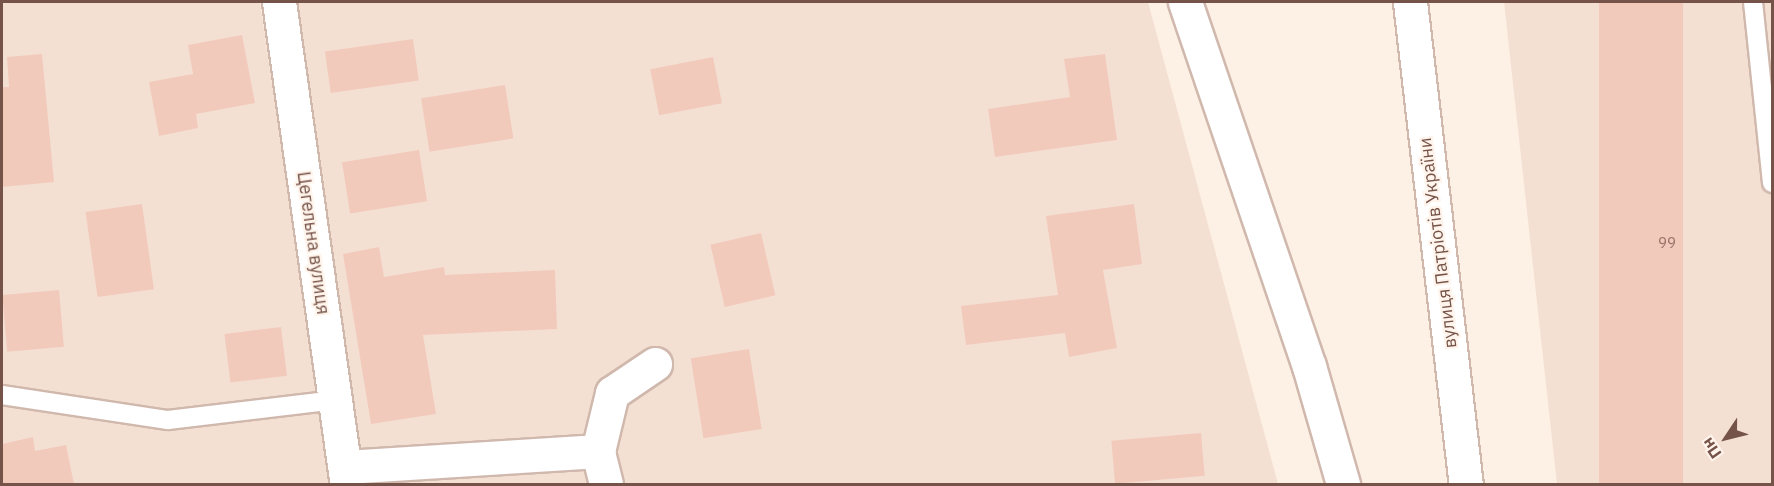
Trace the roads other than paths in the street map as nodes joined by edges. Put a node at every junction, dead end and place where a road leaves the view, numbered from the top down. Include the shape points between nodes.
1 (279, 2) edge
2 (1185, 2) edge
3 (1410, 2) edge
4 (1753, 2) edge
5 (1773, 183) edge
6 (655, 364) dead end
7 (2, 395) edge
8 (336, 400) junction
9 (598, 451) junction
10 (346, 476) edge
11 (606, 484) edge
12 (1342, 484) edge
13 (1466, 484) edge

1 - 8 street, Цегельна вулиця
2 - 12 street via 1310,366
3 - 13 street, вулиця Патріотів України
4 - 5 lane
6 - 9 street via 612,393
7 - 8 lane via 168,420
8 - 10 street, Цегельна вулиця
9 - 10 street
9 - 11 street

